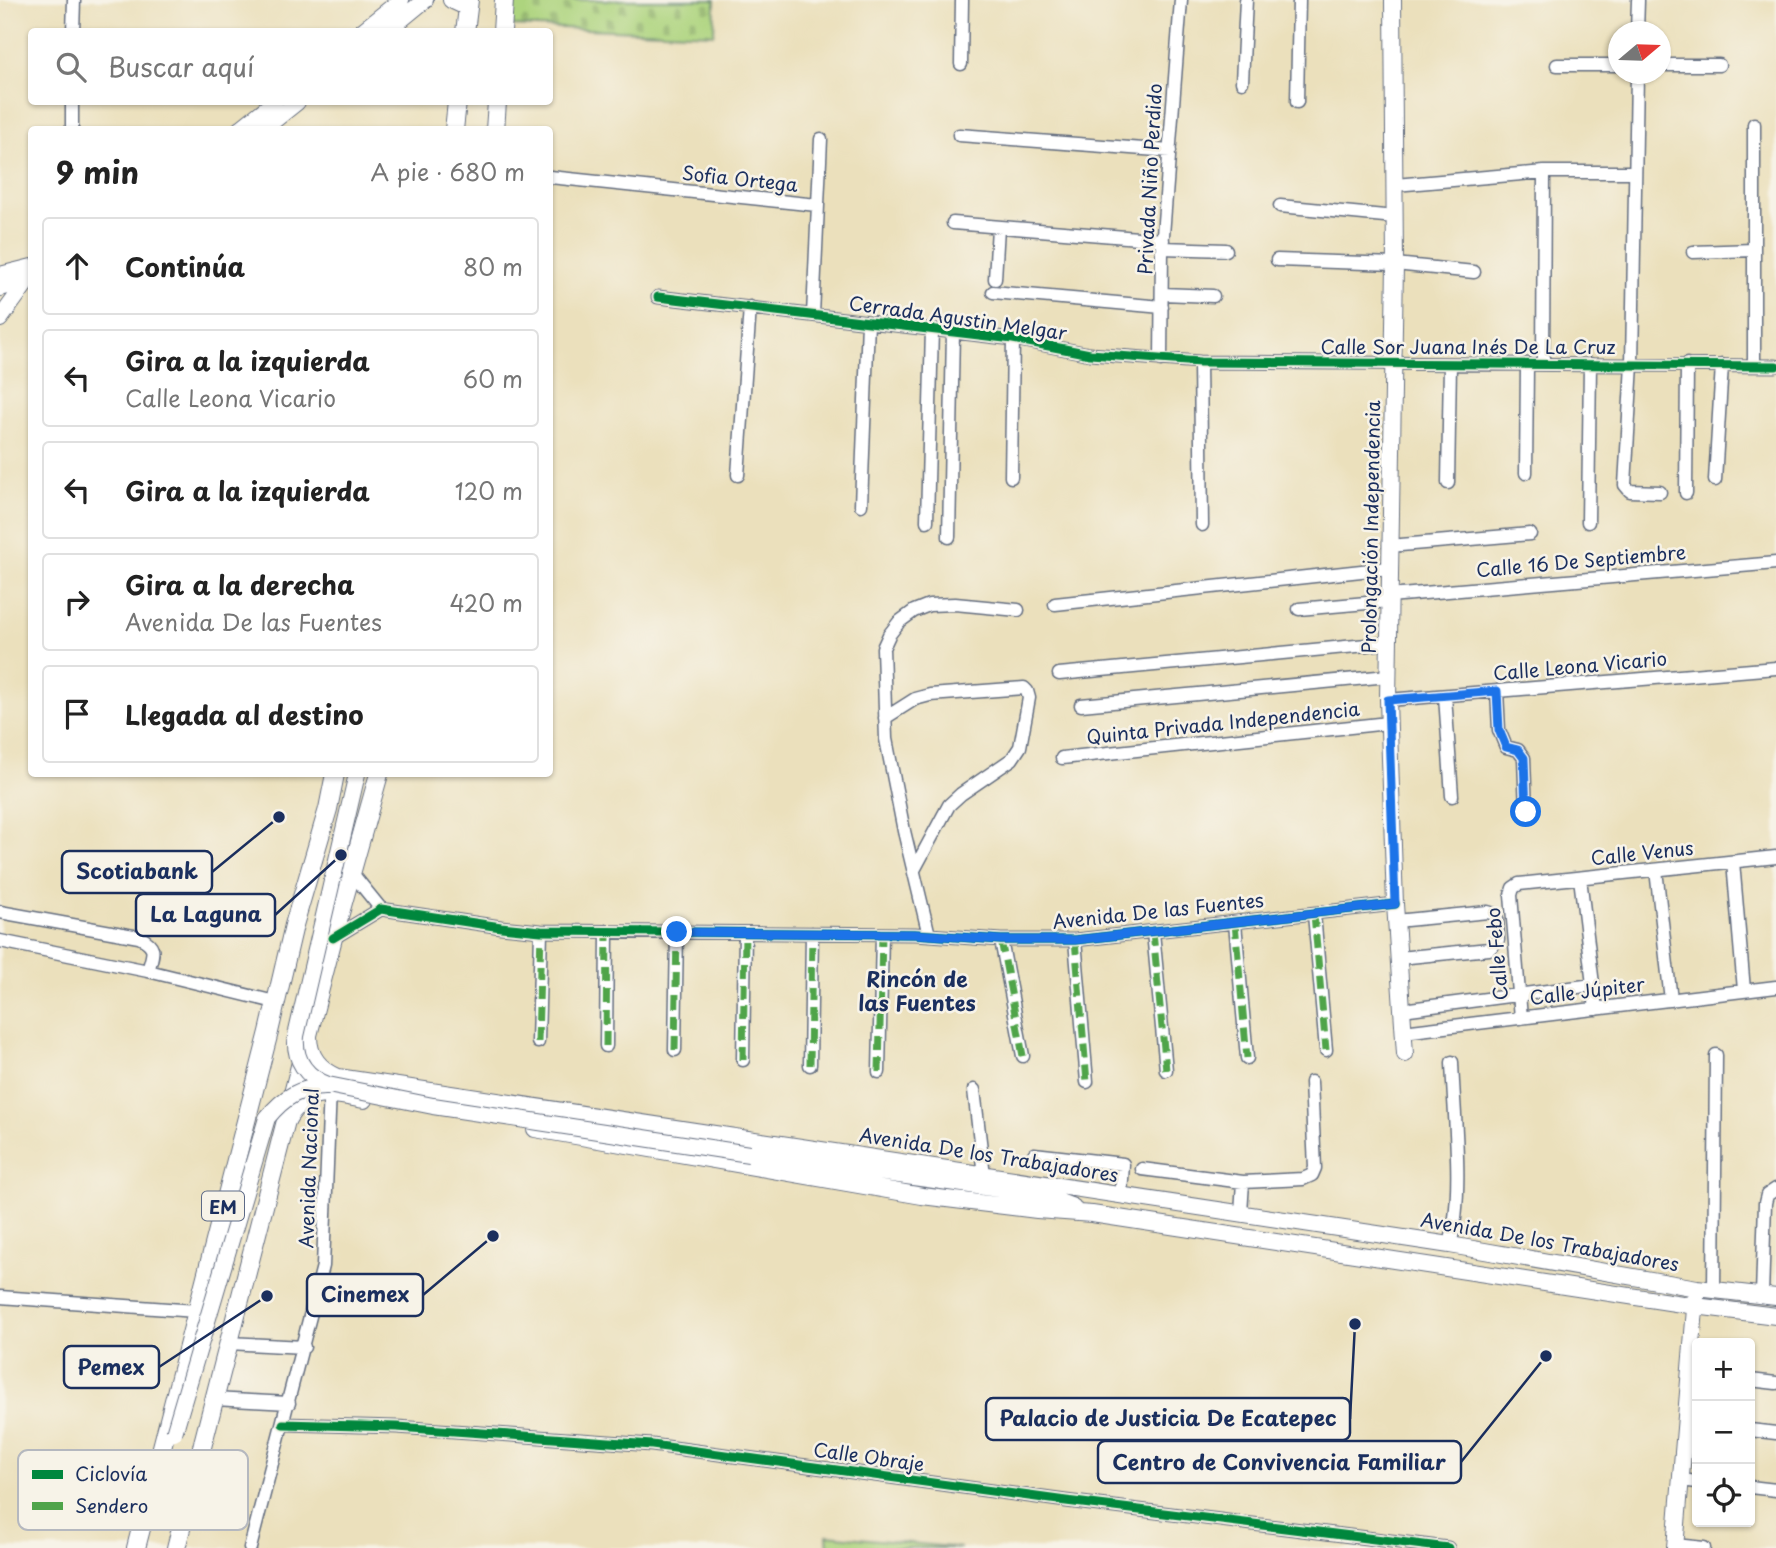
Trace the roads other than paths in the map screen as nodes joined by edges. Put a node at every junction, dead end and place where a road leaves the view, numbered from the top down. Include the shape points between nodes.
1 (74, 0) edge
2 (401, 0) edge
3 (425, 0) edge
4 (451, 0) edge
5 (504, 0) edge
6 (962, 0) edge
7 (1181, 0) edge
8 (1246, 0) edge
9 (1299, 0) edge
10 (1393, 0) edge
11 (1637, 0) edge
12 (468, 4) edge
13 (1637, 21) edge
14 (73, 28) edge
15 (366, 28) edge
16 (391, 28) edge
17 (466, 28) edge
18 (502, 28) edge
19 (961, 64) dead end
20 (1557, 65) dead end
21 (1608, 65) edge
22 (1671, 65) edge
23 (1719, 65) dead end
24 (1242, 82) dead end
25 (1637, 84) edge
26 (1297, 102) dead end
27 (72, 105) edge
28 (270, 105) edge
29 (293, 105) edge
30 (457, 105) edge
31 (497, 105) edge
32 (1754, 124) dead end
33 (72, 126) edge
34 (244, 126) edge
35 (267, 126) edge
36 (454, 126) edge
37 (495, 126) edge
38 (959, 135) dead end
39 (821, 139) dead end
40 (1170, 151) junction
41 (1544, 172) junction
42 (1635, 172) junction
43 (553, 177) edge
44 (1395, 185) junction
45 (817, 205) junction
46 (1280, 206) dead end
47 (1395, 217) junction
48 (953, 223) dead end
49 (998, 227) junction
50 (1162, 244) junction
51 (1226, 250) dead end
52 (1754, 250) junction
53 (1693, 252) dead end
54 (1277, 260) dead end
55 (1395, 264) junction
56 (1474, 272) dead end
57 (0, 275) edge
58 (28, 276) edge
59 (28, 277) edge
60 (28, 279) edge
61 (0, 288) edge
62 (1213, 296) dead end
63 (658, 297) dead end
64 (1162, 300) junction
65 (750, 307) junction
66 (813, 315) junction
67 (0, 319) edge
68 (868, 321) junction
69 (932, 329) junction
70 (953, 332) junction
71 (1013, 339) junction
72 (1161, 360) junction
73 (1199, 362) junction
74 (1394, 364) junction
75 (1450, 364) junction
76 (1527, 364) junction
77 (1544, 364) junction
78 (1590, 364) junction
79 (1632, 364) junction
80 (1686, 364) junction
81 (1722, 365) junction
82 (1754, 366) junction
83 (1776, 366) edge
84 (1526, 473) dead end
85 (738, 475) dead end
86 (1011, 477) dead end
87 (1715, 480) dead end
88 (1448, 483) dead end
89 (1660, 492) dead end
90 (1686, 493) dead end
91 (861, 505) dead end
92 (927, 521) dead end
93 (1588, 522) dead end
94 (1202, 525) dead end
95 (1530, 534) dead end
96 (949, 537) dead end
97 (1389, 546) junction
98 (1776, 563) edge
99 (1389, 568) junction
100 (1389, 599) junction
101 (1055, 604) dead end
102 (1298, 609) dead end
103 (1018, 610) dead end
104 (1388, 643) junction
105 (1776, 668) edge
106 (1059, 674) dead end
107 (1388, 676) junction
108 (1497, 691) junction
109 (1445, 696) junction
110 (1388, 700) junction
111 (1081, 705) dead end
112 (885, 718) junction
113 (1388, 723) junction
114 (1062, 758) dead end
115 (334, 777) edge
116 (356, 777) edge
117 (378, 777) edge
118 (1452, 796) dead end
119 (1526, 812) dead end
120 (1776, 857) edge
121 (1732, 862) junction
122 (914, 870) junction
123 (1656, 870) junction
124 (351, 872) junction
125 (1580, 878) junction
126 (1513, 887) joint
127 (1395, 904) junction
128 (381, 909) junction
129 (0, 912) edge
130 (1314, 914) junction
131 (1396, 921) junction
132 (1235, 922) junction
133 (541, 930) junction
134 (607, 931) junction
135 (677, 932) junction
136 (1153, 932) junction
137 (745, 933) junction
138 (812, 933) junction
139 (882, 934) junction
140 (929, 935) junction
141 (333, 938) junction
142 (1001, 940) junction
143 (1075, 940) junction
144 (0, 942) edge
145 (1399, 957) junction
146 (148, 971) junction
147 (1593, 985) junction
148 (1776, 987) edge
149 (1744, 990) junction
150 (1520, 994) junction
151 (1671, 1000) junction
152 (275, 1002) junction
153 (1596, 1009) junction
154 (1402, 1010) junction
155 (1521, 1018) junction
156 (310, 1026) junction
157 (1404, 1032) junction
158 (538, 1042) dead end
159 (606, 1046) dead end
160 (675, 1050) dead end
161 (1326, 1051) dead end
162 (1405, 1054) dead end
163 (1716, 1055) dead end
164 (1023, 1056) dead end
165 (1247, 1058) dead end
166 (743, 1060) dead end
167 (1452, 1062) dead end
168 (810, 1065) dead end
169 (1166, 1070) dead end
170 (879, 1072) dead end
171 (332, 1074) junction
172 (1087, 1082) dead end
173 (1311, 1082) dead end
174 (974, 1090) dead end
175 (330, 1094) junction
176 (285, 1124) junction
177 (767, 1142) junction
178 (1034, 1154) dead end
179 (1142, 1169) dead end
180 (984, 1174) junction
181 (1243, 1182) junction
182 (1776, 1189) edge
183 (1121, 1195) junction
184 (1241, 1213) junction
185 (1092, 1214) junction
186 (1450, 1245) junction
187 (1697, 1288) junction
188 (1714, 1290) junction
189 (1769, 1296) edge
190 (0, 1297) edge
191 (1695, 1306) junction
192 (196, 1311) junction
193 (1776, 1316) edge
194 (229, 1343) junction
195 (304, 1347) junction
196 (1755, 1381) edge
197 (1776, 1383) edge
198 (214, 1399) junction
199 (289, 1403) junction
200 (283, 1424) junction
201 (1755, 1431) edge
202 (1692, 1432) edge
203 (1776, 1433) edge
204 (1689, 1444) dead end
205 (161, 1450) edge
206 (168, 1450) edge
207 (201, 1450) edge
208 (1689, 1481) edge
209 (1755, 1488) edge
210 (1776, 1490) edge
211 (181, 1530) edge
212 (1675, 1546) edge
213 (176, 1548) edge
214 (250, 1548) edge
215 (1448, 1548) edge
216 (1704, 1548) edge

1 - 14 street
2 - 15 main road
3 - 16 main road
4 - 12 main road
5 - 18 main road
6 - 19 street
7 - 40 street, Privada Niño Perdido
8 - 24 street
9 - 26 street
10 - 44 main road, Prolongación Independencia
11 - 13 street
12 - 17 main road
20 - 21 street
22 - 23 street
25 - 42 street
27 - 33 street
28 - 34 main road
29 - 35 main road
30 - 36 main road
31 - 37 main road
32 - 52 street
38 - 40 street
39 - 45 street
40 - 50 street, Privada Niño Perdido
41 - 42 street
41 - 44 street
41 - 77 street
42 - 79 street
43 - 45 street, Sofia Ortega
44 - 47 main road, Prolongación Independencia
45 - 66 street, Sofia Ortega
46 - 47 street
47 - 55 main road, Prolongación Independencia
48 - 49 street
49 - 50 street
49 - 64 street via 994,285
50 - 51 street
50 - 64 street, Privada Niño Perdido
52 - 53 street
52 - 82 street
54 - 55 street
55 - 56 street
55 - 74 main road, Prolongación Independencia
57 - 58 main road
59 - 61 main road
60 - 67 main road
62 - 64 street
63 - 65 street, Cerrada Agustin Melgar
64 - 72 street, Privada Niño Perdido
65 - 66 street, Cerrada Agustin Melgar
65 - 85 street
66 - 68 street, Cerrada Agustin Melgar
68 - 69 street, Cerrada Agustin Melgar
68 - 91 street
69 - 70 street, Cerrada Agustin Melgar
69 - 92 street
70 - 71 street, Cerrada Agustin Melgar
70 - 96 street
71 - 72 street, Cerrada Agustin Melgar via 1090,354
71 - 86 street
72 - 73 street, Calle Sor Juana Inés De La Cruz
73 - 74 street, Calle Sor Juana Inés De La Cruz
73 - 94 street
74 - 75 street, Calle Sor Juana Inés De La Cruz
74 - 97 main road, Prolongación Independencia
75 - 76 street, Calle Sor Juana Inés De La Cruz
75 - 88 street
76 - 77 street, Calle Sor Juana Inés De La Cruz
76 - 84 street
77 - 78 street, Calle Sor Juana Inés De La Cruz
78 - 79 street, Calle Sor Juana Inés De La Cruz
78 - 93 street
79 - 80 street, Calle Sor Juana Inés De La Cruz
79 - 89 street via 1625,485 1630,491
80 - 81 street, Calle Sor Juana Inés De La Cruz
80 - 90 street
81 - 82 street, Calle Sor Juana Inés De La Cruz
81 - 87 street
82 - 83 street, Calle Sor Juana Inés De La Cruz
95 - 97 street
97 - 99 main road, Prolongación Independencia
98 - 100 street, Calle 16 De Septiembre
99 - 100 main road, Prolongación Independencia
99 - 101 street
100 - 102 street, Calle 16 De Septiembre
100 - 104 main road, Prolongación Independencia
103 - 112 street via 929,605 899,622 883,648
104 - 106 street
104 - 107 main road, Prolongación Independencia
105 - 108 street, Calle Leona Vicario
107 - 110 main road, Prolongación Independencia
107 - 111 street
108 - 109 street, Calle Leona Vicario
108 - 119 street via 1499,730 1506,747 1518,750 1524,758
109 - 110 street, Calle Leona Vicario
109 - 118 street
110 - 113 main road, Prolongación Independencia
112 - 122 street
112 - 122 street via 930,695 1024,688 1029,698 1020,747 1012,759 949,805
113 - 114 street, Quinta Privada Independencia
113 - 127 main road, Prolongación Independencia
115 - 152 main road, EM
116 - 185 main road, bridge via 296,1035 300,1063 318,1081 433,1106 1041,1195
117 - 124 main road, EM
120 - 121 street, Calle Venus
121 - 123 street, Calle Venus
121 - 149 street
122 - 140 street
123 - 125 street, Calle Venus
123 - 151 street
124 - 128 street
124 - 141 main road, EM
125 - 126 street, Calle Venus
125 - 147 street
126 - 150 street, Calle Febo via 1510,895
127 - 130 street, Avenida De las Fuentes
127 - 131 main road, Prolongación Independencia
128 - 133 street, Avenida De las Fuentes
128 - 141 street
129 - 146 street via 139,937 153,950
130 - 132 street, Avenida De las Fuentes
130 - 161 street
131 - 145 main road, Prolongación Independencia
131 - 145 street via 1488,912 1497,919 1498,940 1489,949
132 - 136 street, Avenida De las Fuentes
132 - 165 street
133 - 134 street, Avenida De las Fuentes
133 - 158 street
134 - 135 street, Avenida De las Fuentes
134 - 159 street
135 - 137 street, Avenida De las Fuentes
135 - 160 street
136 - 143 street, Avenida De las Fuentes
136 - 169 street
137 - 138 street, Avenida De las Fuentes
137 - 166 street
138 - 139 street, Avenida De las Fuentes
138 - 168 street
139 - 140 street, Avenida De las Fuentes
139 - 170 street
140 - 142 street, Avenida De las Fuentes
141 - 156 main road, EM
142 - 143 street, Avenida De las Fuentes
142 - 164 street
143 - 172 street
144 - 146 street
145 - 154 main road, Prolongación Independencia
146 - 152 street
147 - 150 street
147 - 153 street
148 - 149 street, Calle Júpiter
149 - 151 street, Calle Júpiter
150 - 154 street
150 - 155 street, Calle Febo
151 - 153 street, Calle Júpiter
152 - 192 main road, EM
153 - 155 street, Calle Júpiter
154 - 157 main road, Prolongación Independencia
155 - 157 street, Calle Júpiter
156 - 171 main road via 311,1052
156 - 176 main road, EM
157 - 162 main road, Prolongación Independencia
163 - 188 street
167 - 186 street via 1457,1202
171 - 175 street, Avenida Nacional
171 - 177 main road, Avenida De los Trabajadores
173 - 181 street via 1312,1175
174 - 180 street
175 - 176 main road, Avenida De los Trabajadores via 301,1102
175 - 185 main road, Avenida De los Trabajadores via 922,1196
175 - 195 street, Avenida Nacional via 323,1266
176 - 194 main road, EM
177 - 180 main road, Avenida De los Trabajadores
177 - 206 main road, bridge via 681,1135 335,1087 295,1092 267,1118
178 - 183 street via 1124,1164
179 - 181 street
180 - 183 main road, Avenida De los Trabajadores
181 - 184 street
182 - 189 street via 1765,1203
183 - 184 main road, Avenida De los Trabajadores
184 - 186 main road, Avenida De los Trabajadores
185 - 191 main road, Avenida De los Trabajadores
186 - 187 main road, Avenida De los Trabajadores
187 - 188 main road, Avenida De los Trabajadores
187 - 191 main road
188 - 189 main road, Avenida De los Trabajadores
190 - 192 street
191 - 193 main road, Avenida De los Trabajadores
191 - 208 main road
192 - 205 main road, EM
194 - 195 street
194 - 198 main road, EM
195 - 199 street, Avenida Nacional
196 - 197 street
198 - 199 street
198 - 207 main road, EM
199 - 200 street, Avenida Nacional
200 - 214 street, Avenida Nacional
200 - 215 street, Calle Obraje via 652,1445
201 - 203 street
202 - 204 street
208 - 212 main road
209 - 210 street
211 - 213 main road, EM
212 - 216 street

